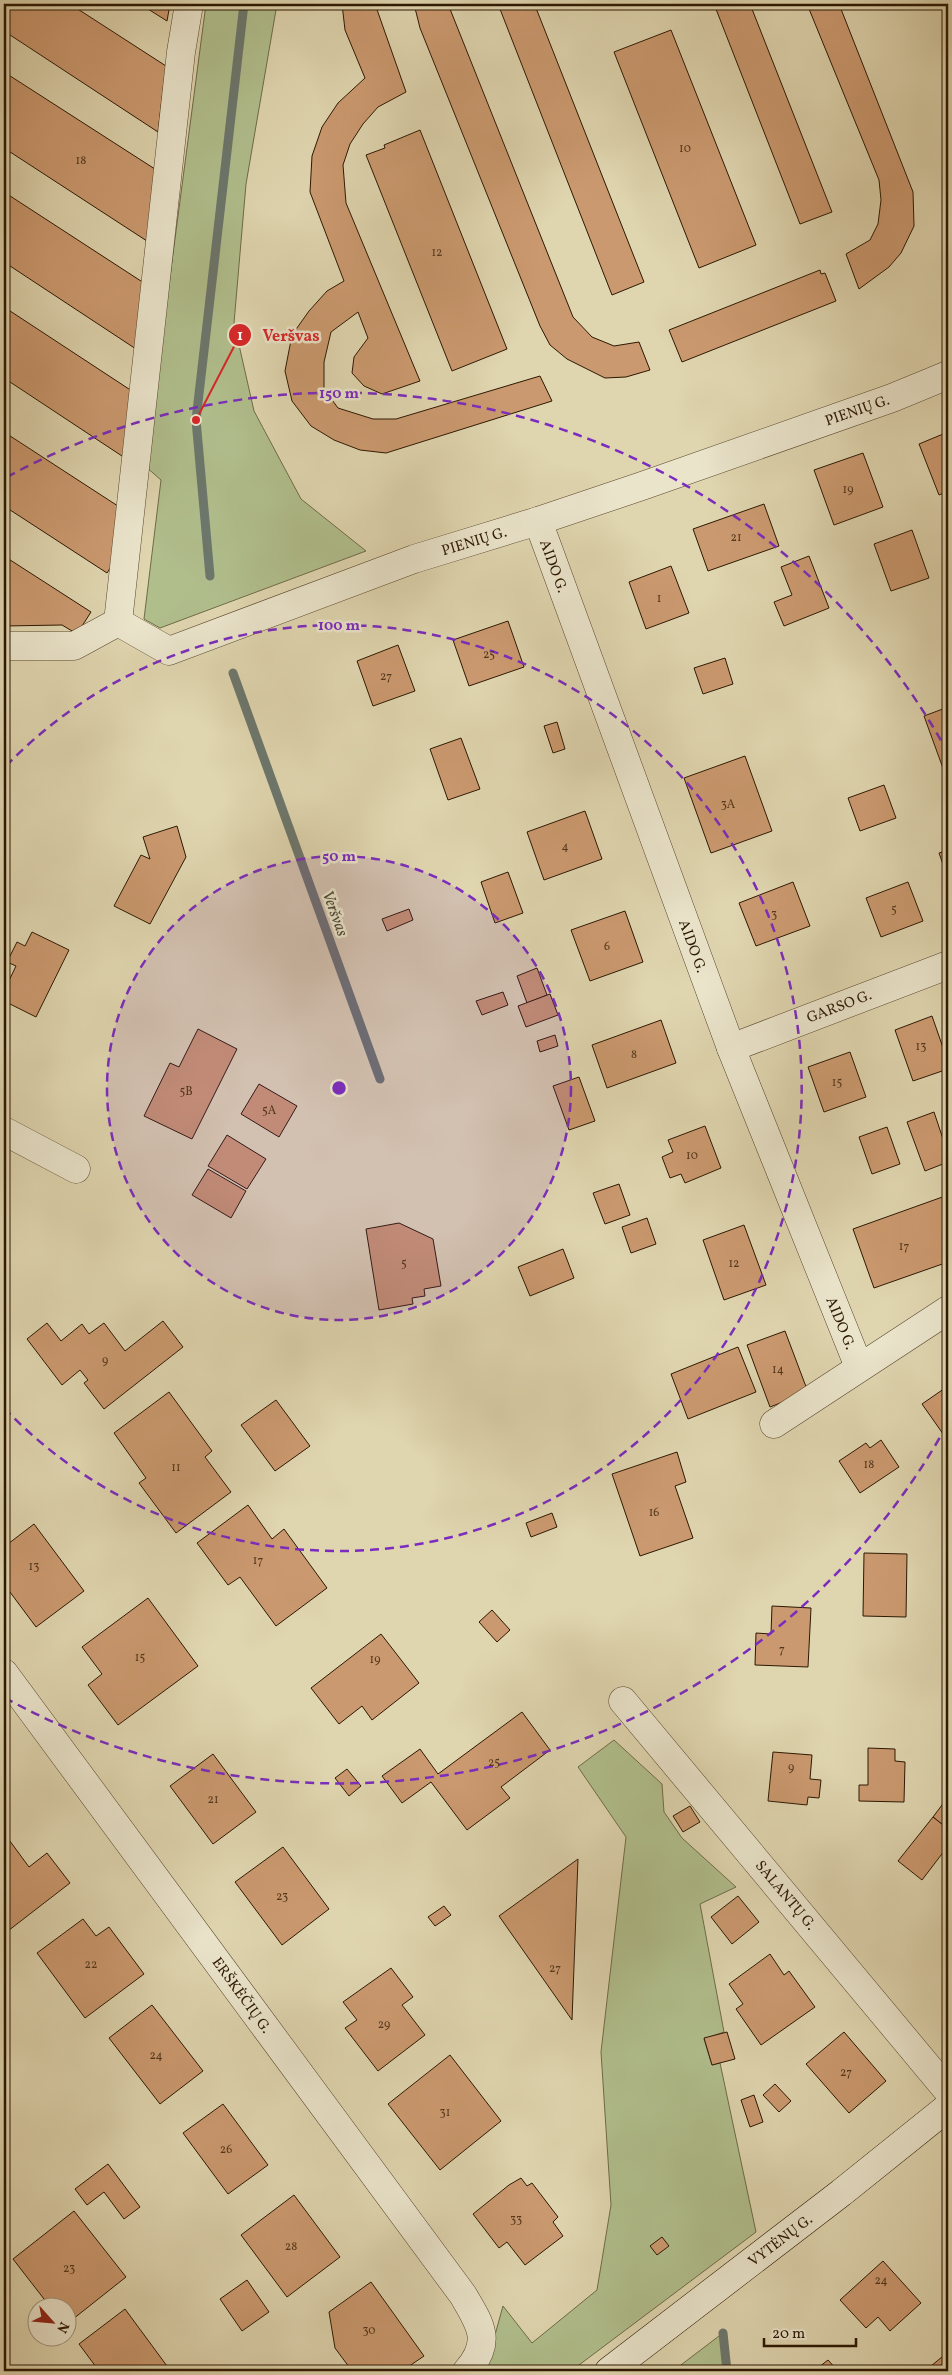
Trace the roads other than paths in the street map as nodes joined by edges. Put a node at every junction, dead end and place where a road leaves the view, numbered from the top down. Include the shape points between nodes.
1 (189, 4) edge
2 (948, 376) edge
3 (538, 521) junction
4 (118, 622) junction
5 (4, 646) edge
6 (948, 965) edge
7 (730, 1048) junction
8 (4, 1130) edge
9 (76, 1170) dead end
10 (948, 1310) edge
11 (859, 1368) junction
12 (774, 1424) dead end
13 (4, 1673) edge
14 (623, 1701) dead end
15 (948, 2091) edge
16 (948, 2107) edge
17 (468, 2371) edge
18 (609, 2371) edge

1 - 4 street
2 - 3 street, PIENIŲ G.
3 - 4 street, PIENIŲ G. via 414,559 169,651
3 - 7 street, AIDO G.
4 - 5 street via 74,646
6 - 7 street, GARSO G.
7 - 11 street, AIDO G.
8 - 9 street
10 - 11 street, AIDO G.
11 - 12 street, AIDO G.
13 - 17 street, ERŠKĖČIŲ G. via 457,2287 477,2319 483,2344
14 - 15 street, SALANTŲ G.
16 - 18 street, VYTĖNŲ G. via 842,2193

